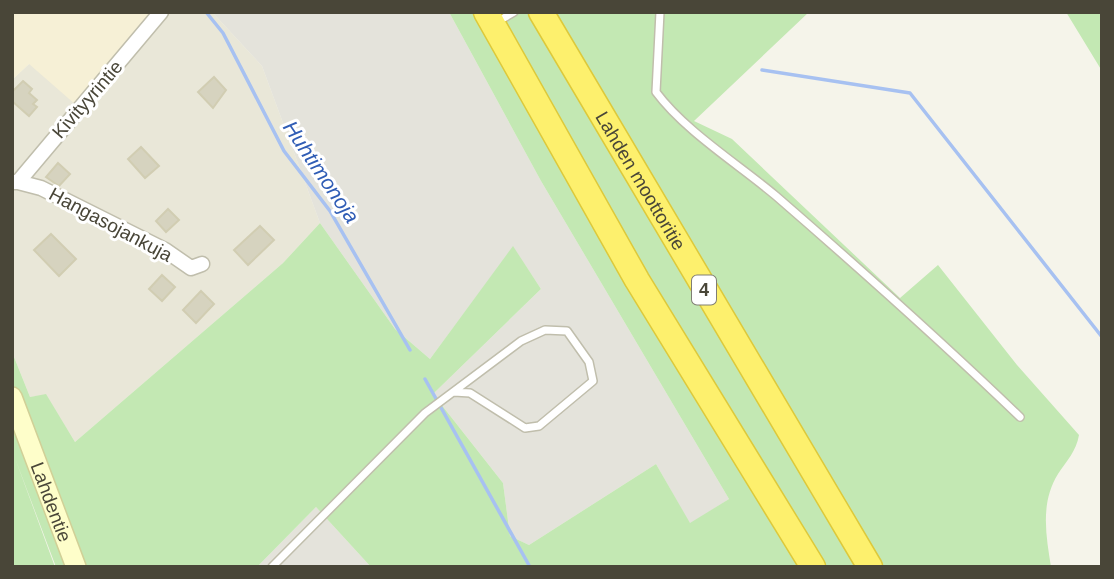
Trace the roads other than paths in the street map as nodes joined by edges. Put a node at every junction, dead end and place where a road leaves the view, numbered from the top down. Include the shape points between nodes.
1 (161, 12) edge
2 (514, 12) edge
3 (541, 12) edge
4 (660, 12) edge
5 (489, 18) edge
6 (15, 182) edge
7 (202, 264) dead end
8 (454, 392) junction
9 (12, 397) edge
10 (1020, 417) dead end
11 (76, 567) edge
12 (272, 567) edge
13 (813, 567) edge
14 (870, 567) edge

1 - 6 street, Kivityyrintie
2 - 5 lane
3 - 14 highway, Lahden moottoritie / 4
4 - 10 lane via 656,92 672,113 906,308
5 - 13 highway via 637,280
6 - 7 street, Hangasojankuja via 41,188 165,250 191,268
8 - 8 lane via 521,341 545,330 567,331 589,362 593,381 539,426 525,428 470,393
8 - 12 lane via 382,453
9 - 11 main road, Lahdentie

